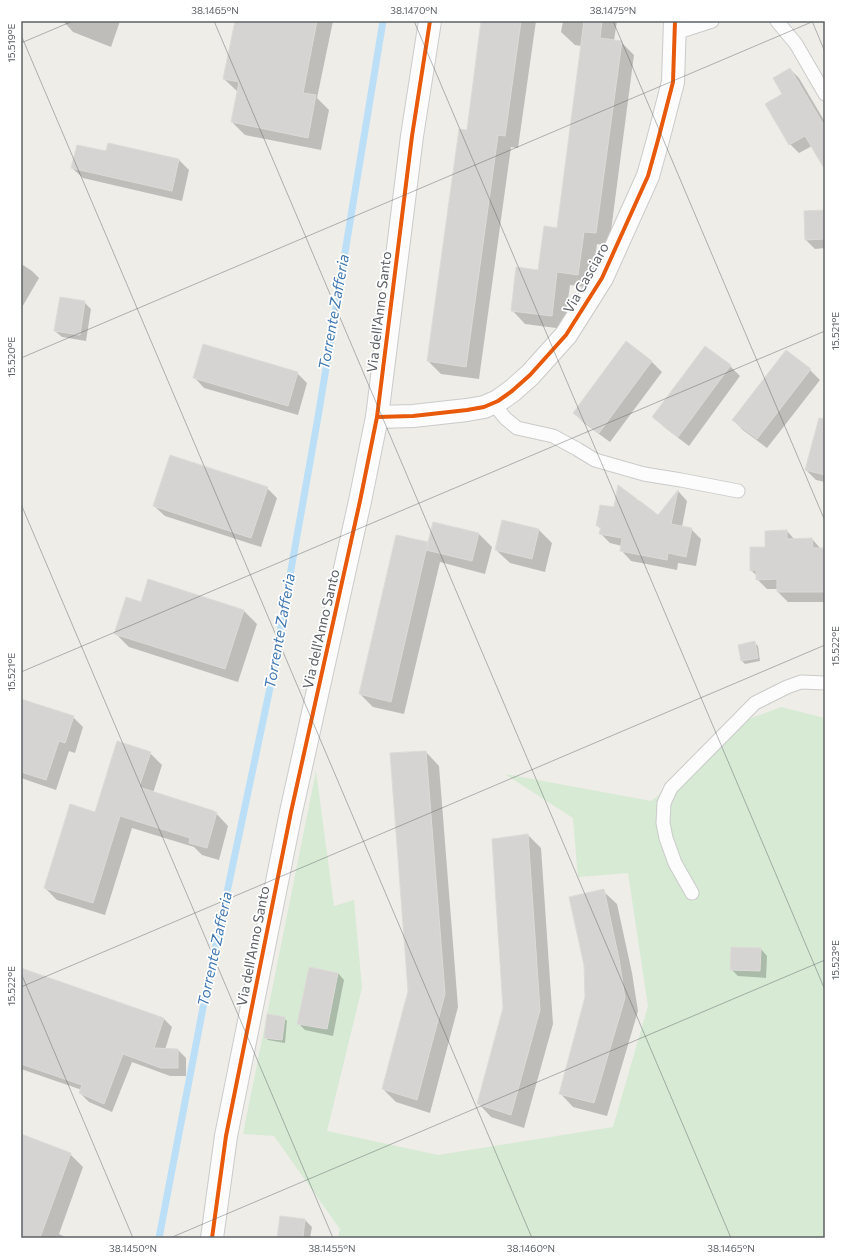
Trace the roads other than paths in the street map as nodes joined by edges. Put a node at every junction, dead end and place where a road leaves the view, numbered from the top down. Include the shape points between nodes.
1 (430, 21) edge
2 (712, 21) edge
3 (777, 21) edge
4 (675, 27) edge
5 (825, 94) edge
6 (493, 403) junction
7 (377, 417) junction
8 (738, 491) dead end
9 (825, 683) edge
10 (692, 893) dead end
11 (212, 1238) edge

1 - 7 street, Via dell'Anno Santo via 412,136
2 - 4 lane
3 - 5 lane via 796,44
4 - 6 street, Via Casciaro via 673,82 648,176 602,278 566,335 512,392
6 - 7 street, Via Casciaro via 484,407 444,413
6 - 8 lane via 517,428 553,436 595,460 644,474
7 - 11 street, Via dell'Anno Santo via 291,812 226,1136
9 - 10 lane via 801,682 755,703 672,788 664,803 663,823 676,863

